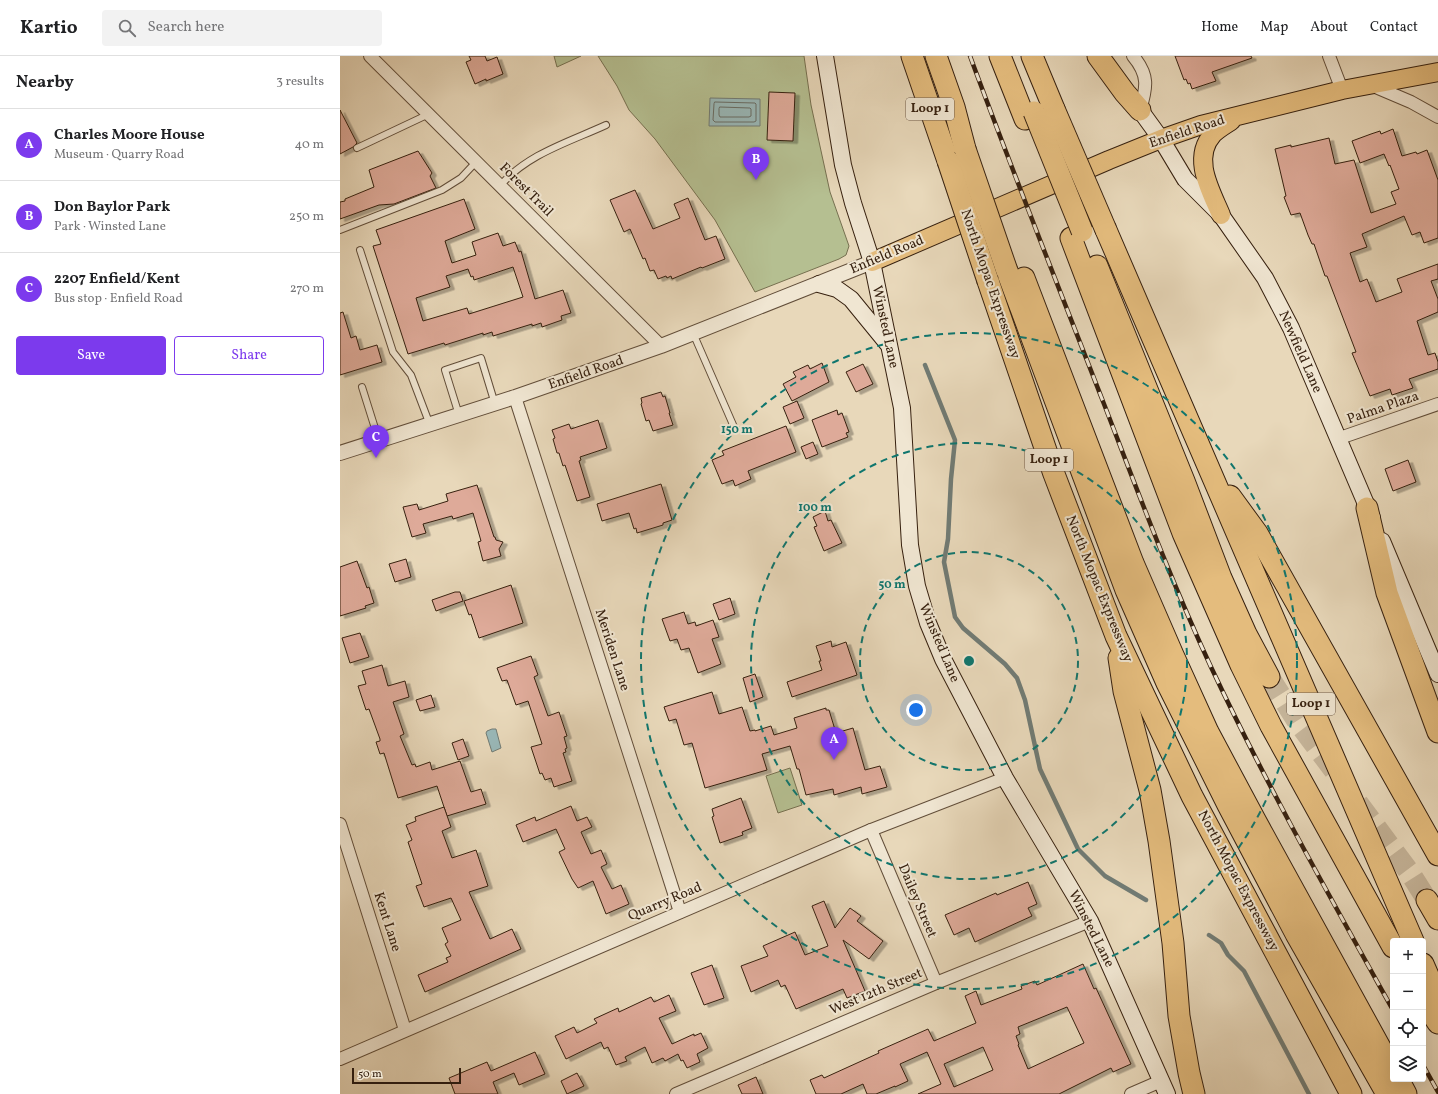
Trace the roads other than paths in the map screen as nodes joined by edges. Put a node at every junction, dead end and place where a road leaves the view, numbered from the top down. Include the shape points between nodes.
1 (370, 56) edge
2 (824, 56) edge
3 (912, 56) edge
4 (936, 56) edge
5 (1000, 56) edge
6 (1011, 56) edge
7 (1032, 56) edge
8 (1098, 56) edge
9 (1133, 56) edge
10 (1330, 56) edge
11 (1438, 72) edge
12 (1371, 85) junction
13 (1342, 90) junction
14 (1140, 110) junction
15 (429, 114) junction
16 (1240, 115) junction
17 (1029, 116) junction
18 (1438, 117) edge
19 (606, 125) dead end
20 (1161, 139) junction
21 (357, 148) dead end
22 (476, 162) junction
23 (500, 186) junction
24 (1221, 216) junction
25 (340, 230) edge
26 (1077, 235) junction
27 (360, 250) dead end
28 (872, 262) junction
29 (1013, 268) junction
30 (819, 284) junction
31 (693, 333) junction
32 (889, 345) junction
33 (661, 346) junction
34 (362, 387) dead end
35 (515, 398) junction
36 (496, 404) junction
37 (1438, 404) edge
38 (460, 415) junction
39 (430, 425) junction
40 (734, 426) dead end
41 (1337, 439) junction
42 (379, 440) junction
43 (340, 453) edge
44 (1208, 467) junction
45 (1367, 508) junction
46 (1116, 636) junction
47 (1432, 646) edge
48 (1438, 674) edge
49 (1269, 677) tunnel mouth
50 (1438, 732) edge
51 (1005, 778) junction
52 (340, 824) edge
53 (871, 830) junction
54 (1438, 855) edge
55 (1427, 900) tunnel mouth
56 (680, 912) junction
57 (1438, 918) edge
58 (1090, 921) junction
59 (1412, 938) edge
60 (1390, 942) edge
61 (1426, 971) edge
62 (936, 983) junction
63 (1438, 998) edge
64 (1426, 1005) edge
65 (1438, 1023) edge
66 (405, 1030) junction
67 (340, 1059) edge
68 (1390, 1066) edge
69 (1400, 1082) edge
70 (1164, 1088) edge
71 (676, 1094) edge
72 (1131, 1094) edge
73 (1194, 1094) edge
74 (1351, 1094) edge
75 (1387, 1094) edge
76 (1406, 1094) edge

1 - 15 street, Forest Trail
2 - 28 main road, Winsted Lane via 843,165
3 - 46 highway, North Mopac Expressway / Loop 1, bridge via 1054,474
4 - 29 highway
5 - 17 highway
6 - 17 highway
7 - 44 highway, Loop 1, bridge
8 - 14 highway
9 - 14 street via 1141,66 1146,83
10 - 13 street
11 - 12 main road, Enfield Road
12 - 13 main road, Enfield Road
12 - 18 street
13 - 16 main road, Enfield Road
14 - 20 main road, Newfield Lane
15 - 21 lane
15 - 22 street, Forest Trail
16 - 20 main road, Enfield Road
16 - 24 main road via 1213,134 1204,149 1202,164
17 - 26 highway, bridge
19 - 23 lane via 532,158
20 - 24 main road, Newfield Lane via 1186,179
20 - 28 main road, Enfield Road
22 - 23 street, Forest Trail
22 - 25 lane via 461,178 442,190
23 - 33 street, Forest Trail
24 - 41 main road, Newfield Lane via 1269,285 1291,328
26 - 49 highway via 1184,481 1221,578
26 - 60 highway via 1183,533 1241,665 1271,726
27 - 39 lane via 393,352 411,375
28 - 30 street, Enfield Road
28 - 32 main road, Winsted Lane
29 - 68 highway via 1133,563 1208,732
29 - 75 highway via 1126,590 1167,683 1296,934
30 - 31 street, Enfield Road
30 - 32 main road via 837,289 851,299
31 - 33 street, Enfield Road
31 - 40 lane
32 - 51 main road, Winsted Lane via 902,408 910,545 916,586 928,623 944,659
33 - 35 street, Enfield Road
34 - 42 lane
35 - 36 street, Enfield Road
35 - 56 street, Meriden Lane
36 - 38 street, Enfield Road
36 - 38 lane via 481,358 445,370
37 - 41 street, Palma Plaza
38 - 39 street, Enfield Road
39 - 42 street, Enfield Road
41 - 45 main road, Newfield Lane
42 - 43 street, Enfield Road
44 - 54 highway via 1257,533
44 - 59 highway, Loop 1
45 - 47 main road, Newfield Lane
45 - 50 highway via 1387,593
46 - 73 highway via 1124,691 1150,790 1159,841 1173,943 1179,1016
46 - 74 highway, North Mopac Expressway / Loop 1 via 1192,796
47 - 48 main road, Newfield Lane
51 - 53 street, Quarry Road
51 - 58 main road, Winsted Lane
52 - 66 street, Kent Lane
53 - 56 street, Quarry Road
53 - 62 street, Dailey Street
55 - 57 highway
56 - 66 street, Quarry Road
58 - 62 street, West 12th Street
58 - 70 main road, Winsted Lane
61 - 63 highway
62 - 71 street, West 12th Street
64 - 65 highway
66 - 67 street, Quarry Road
69 - 76 highway
70 - 72 street

